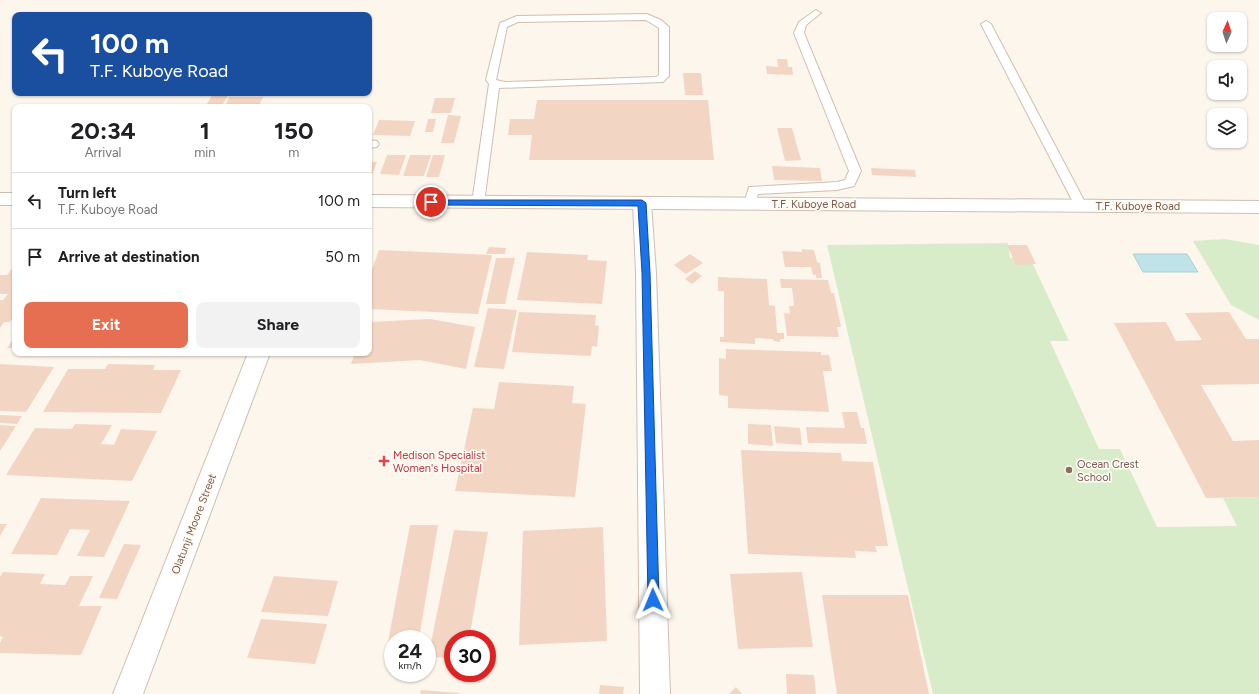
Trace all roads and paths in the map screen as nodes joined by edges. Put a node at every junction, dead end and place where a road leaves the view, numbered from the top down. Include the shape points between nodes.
1 (816, 12) dead end
2 (986, 24) dead end
3 (494, 84) junction
4 (0, 199) edge
5 (12, 199) edge
6 (372, 202) edge
7 (478, 203) junction
8 (642, 203) junction
9 (750, 204) junction
10 (1081, 206) junction
11 (1259, 207) edge
12 (258, 356) edge
13 (128, 694) edge
14 (656, 694) edge

1 - 9 lane via 802,24 799,33 855,171 850,183 837,186 753,190
2 - 10 lane
3 - 3 lane via 491,80 503,25 518,19 647,17 664,27 664,76 659,80
3 - 7 lane
4 - 5 street
6 - 7 street, T.F. Kuboye Road
7 - 8 street, T.F. Kuboye Road
8 - 9 street, T.F. Kuboye Road
8 - 14 street via 646,273
9 - 10 street, T.F. Kuboye Road
10 - 11 street, T.F. Kuboye Road
12 - 13 street, Olatunji Moore Street

